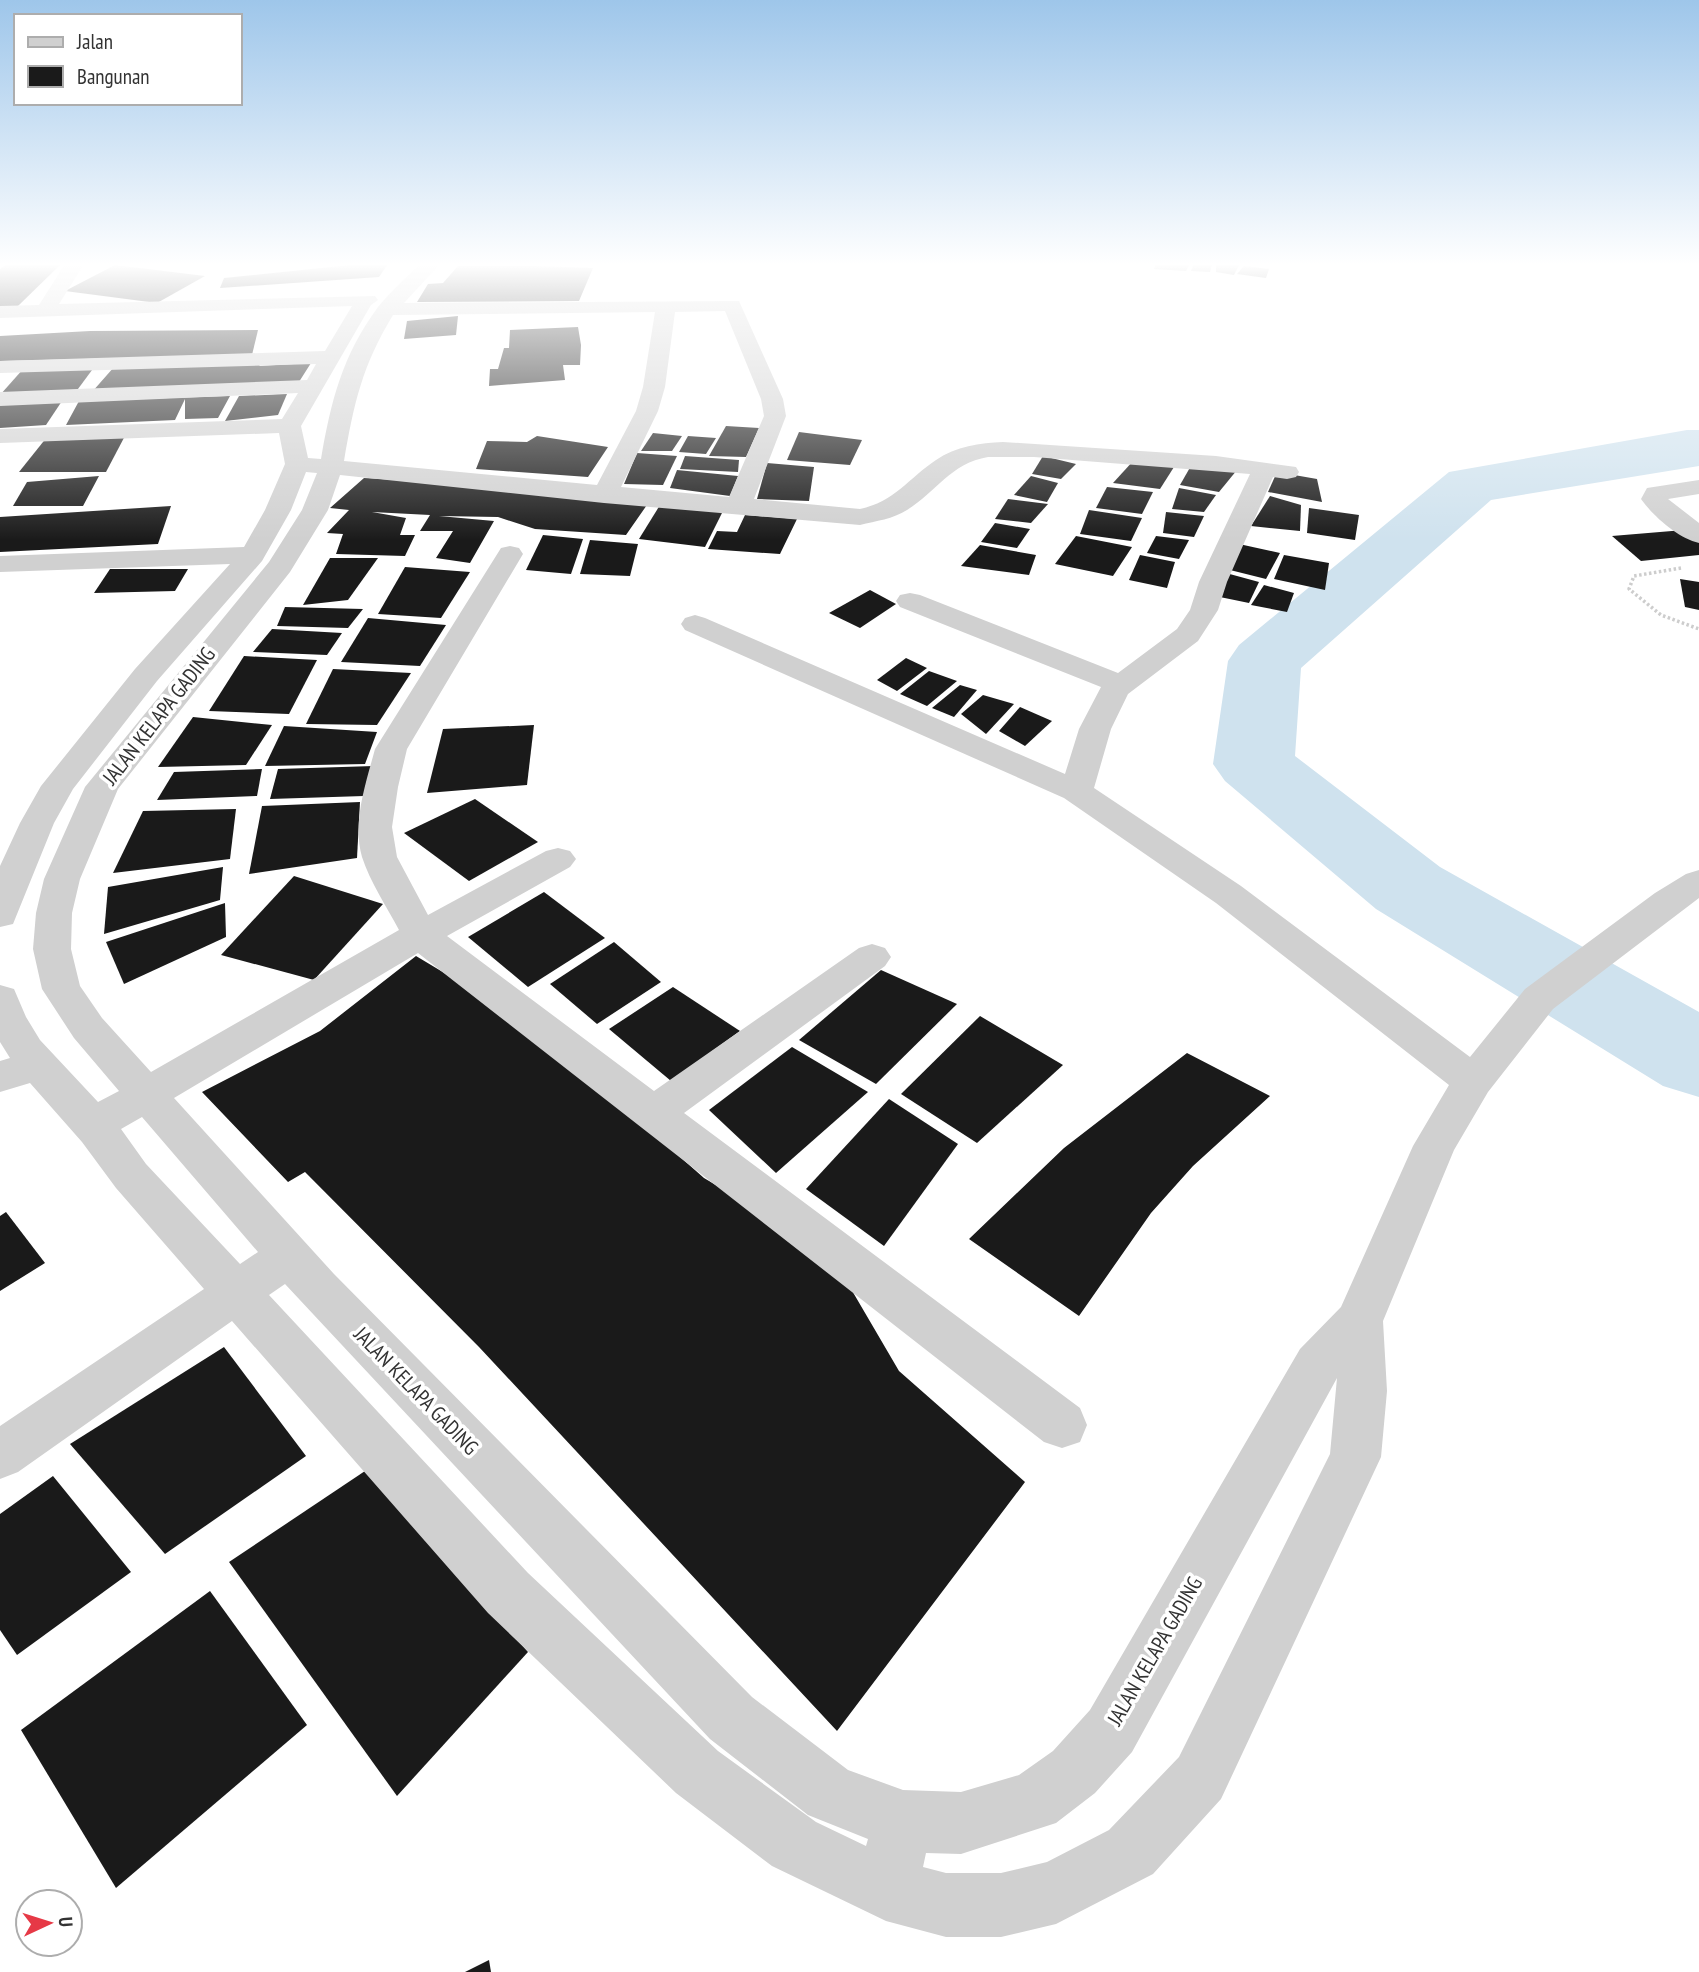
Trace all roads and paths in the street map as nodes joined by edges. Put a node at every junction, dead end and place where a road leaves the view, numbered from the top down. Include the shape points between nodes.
1 (360, 356) edge
2 (659, 356) edge
3 (754, 356) edge
4 (330, 357) joint
5 (0, 367) edge
6 (313, 386) junction
7 (0, 399) edge
8 (289, 426) junction
9 (10, 442) edge
10 (314, 466) junction
11 (1699, 487) edge
12 (604, 495) junction
13 (738, 507) junction
14 (1699, 535) edge
15 (510, 554) dead end
16 (253, 555) junction
17 (0, 564) edge
18 (1686, 568) dead end
19 (910, 601) dead end
20 (695, 624) dead end
21 (1699, 629) edge
22 (1120, 684) junction
23 (58, 786) junction
24 (102, 788) junction
25 (1076, 791) junction
26 (558, 859) dead end
27 (1699, 882) edge
28 (0, 915) edge
29 (420, 935) junction
30 (872, 957) dead end
31 (0, 999) edge
32 (20, 1071) edge
33 (1474, 1082) junction
34 (146, 1095) junction
35 (652, 1114) junction
36 (94, 1125) junction
37 (289, 1256) junction
38 (234, 1293) junction
39 (1359, 1321) junction
40 (1062, 1425) dead end
41 (0, 1455) edge
42 (904, 1821) junction
43 (886, 1889) junction

1 - 10 street, JALAN KELAPA GADING
2 - 12 street via 647,411
3 - 13 street via 775,416
4 - 5 street
4 - 6 street, JALAN KELAPA GADING
6 - 7 street
6 - 8 street, JALAN KELAPA GADING
8 - 9 street
8 - 10 street
10 - 12 street
10 - 16 street, JALAN KELAPA GADING via 278,510
10 - 24 street, JALAN KELAPA GADING via 315,510 280,566
11 - 14 street via 1656,493 1654,499
12 - 13 street
13 - 22 street via 877,515 911,498 942,466 972,452 1030,450 1203,460 1276,470 1213,582 1197,625
15 - 29 street via 391,748 381,787 376,827 380,857
16 - 17 street
16 - 23 street, JALAN KELAPA GADING via 146,675
18 - 21 path via 1634,576 1629,589 1672,623
19 - 22 street
20 - 25 street
22 - 25 street via 1096,729
23 - 24 street
23 - 28 street, JALAN KELAPA GADING via 37,822
24 - 34 street, JALAN KELAPA GADING via 62,879 52,948 61,989
25 - 33 street via 1223,892
26 - 29 street
27 - 33 street, JALAN KELAPA GADING via 1539,999
29 - 34 street
29 - 35 street
30 - 35 street
31 - 32 street, JALAN KELAPA GADING via 18,1037
32 - 36 street, JALAN KELAPA GADING
33 - 39 street, JALAN KELAPA GADING via 1434,1146
34 - 36 street
34 - 37 street, JALAN KELAPA GADING
35 - 40 street
36 - 38 street, JALAN KELAPA GADING via 131,1176
37 - 38 street
37 - 42 street, JALAN KELAPA GADING via 731,1718 829,1794
38 - 41 street
38 - 43 street, JALAN KELAPA GADING via 508,1592 696,1772 794,1844
39 - 42 street, JALAN KELAPA GADING via 1317,1365 1111,1731 1074,1772 1034,1801 961,1823
39 - 43 street, JALAN KELAPA GADING via 1362,1391 1355,1457 1200,1778 1131,1852 1056,1892 1001,1905 946,1905
42 - 43 street

